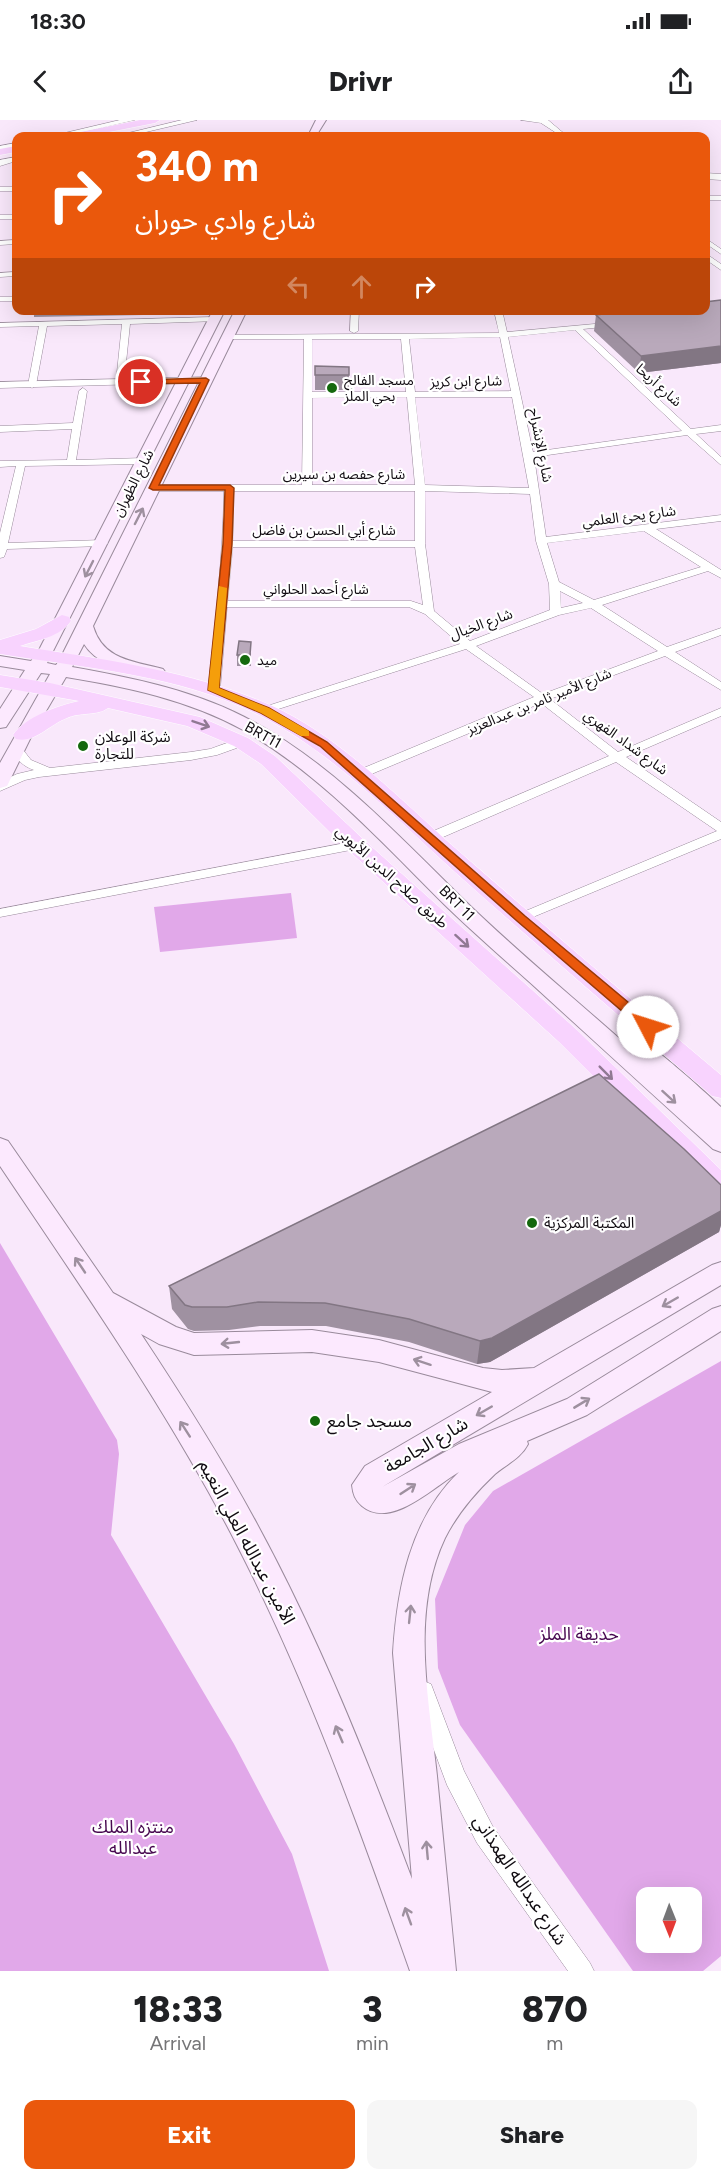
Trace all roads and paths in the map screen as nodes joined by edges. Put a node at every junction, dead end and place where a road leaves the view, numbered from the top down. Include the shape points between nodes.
1 (153, 120) edge
2 (175, 120) edge
3 (194, 120) edge
4 (524, 120) edge
5 (544, 121) edge
6 (135, 122) edge
7 (532, 122) junction
8 (79, 132) edge
9 (93, 132) edge
10 (120, 132) edge
11 (138, 132) edge
12 (546, 132) edge
13 (559, 132) edge
14 (217, 315) edge
15 (238, 315) edge
16 (355, 315) edge
17 (499, 315) edge
18 (126, 321) junction
19 (44, 323) junction
20 (0, 325) edge
21 (577, 328) junction
22 (354, 331) junction
23 (503, 333) junction
24 (228, 334) junction
25 (308, 338) junction
26 (405, 338) junction
27 (120, 382) junction
28 (204, 384) junction
29 (32, 385) junction
30 (181, 385) junction
31 (0, 386) edge
32 (83, 391) junction
33 (0, 393) edge
34 (516, 394) junction
35 (308, 395) junction
36 (412, 395) junction
37 (76, 426) junction
38 (721, 428) edge
39 (0, 429) edge
40 (691, 432) junction
41 (529, 454) junction
42 (144, 460) junction
43 (721, 462) edge
44 (71, 463) junction
45 (21, 464) junction
46 (0, 465) edge
47 (153, 488) junction
48 (230, 488) junction
49 (307, 488) junction
50 (420, 488) junction
51 (535, 490) junction
52 (721, 518) edge
53 (646, 528) junction
54 (541, 541) junction
55 (102, 543) junction
56 (228, 544) junction
57 (420, 544) junction
58 (1, 549) edge
59 (708, 568) junction
60 (721, 576) edge
61 (554, 584) junction
62 (221, 604) junction
63 (411, 604) joint
64 (593, 604) junction
65 (429, 612) junction
66 (556, 612) junction
67 (62, 621) junction
68 (84, 625) junction
69 (721, 631) edge
70 (468, 645) junction
71 (0, 647) edge
72 (665, 651) junction
73 (0, 661) edge
74 (45, 668) junction
75 (0, 670) edge
76 (167, 676) junction
77 (0, 681) edge
78 (721, 687) edge
79 (50, 689) junction
80 (214, 690) junction
81 (542, 698) junction
82 (144, 708) junction
83 (265, 710) junction
84 (721, 712) edge
85 (0, 723) edge
86 (19, 742) junction
87 (241, 742) junction
88 (616, 756) junction
89 (49, 771) junction
90 (358, 776) junction
91 (0, 782) edge
92 (0, 787) edge
93 (721, 828) edge
94 (721, 834) edge
95 (429, 838) junction
96 (356, 845) junction
97 (426, 872) junction
98 (0, 913) edge
99 (521, 918) junction
100 (721, 1089) edge
101 (721, 1120) edge
102 (721, 1143) edge
103 (0, 1147) edge
104 (721, 1187) edge
105 (721, 1272) edge
106 (103, 1300) junction
107 (721, 1317) edge
108 (541, 1378) junction
109 (556, 1417) junction
110 (409, 1653) junction
111 (428, 1971) edge
112 (438, 1971) edge
113 (582, 1971) edge

1 - 6 main road
2 - 10 main road
3 - 11 street
4 - 7 street
5 - 7 street
5 - 13 street
6 - 8 street
6 - 9 main road
7 - 12 street
14 - 18 street
14 - 30 main road, شارع الظهران
15 - 24 main road, شارع الظهران
16 - 22 street
17 - 23 street, شارع الإنشراح
18 - 19 street
18 - 27 street
19 - 20 street
19 - 29 street
21 - 23 street
21 - 23 street via 619,320
21 - 40 street, شارع أريحا
22 - 23 street
22 - 24 street
23 - 26 street
23 - 34 street, شارع الإنشراح
24 - 25 street
24 - 28 main road, شارع الظهران
25 - 26 street
25 - 35 street
26 - 36 street
27 - 29 street
27 - 30 street
28 - 30 street
28 - 47 main road, شارع الظهران
29 - 31 street
30 - 32 street
30 - 42 main road, شارع الظهران
32 - 33 street
32 - 37 street
34 - 36 street, شارع ابن كريز
34 - 41 street, شارع الإنشراح
35 - 36 street, شارع ابن كريز
35 - 49 street
36 - 50 street
37 - 39 street
37 - 44 street
38 - 40 street
40 - 41 street
40 - 43 street, شارع أريحا
41 - 51 street, شارع الإنشراح
42 - 44 street
42 - 55 main road, شارع الظهران
44 - 45 street
45 - 46 street
45 - 58 street
47 - 48 street, شارع حفصه بن سيرين
68 -> 47 main road, شارع الظهران
48 - 49 street, شارع حفصه بن سيرين
48 - 56 street
49 - 50 street, شارع حفصه بن سيرين
50 - 51 street, شارع حفصه بن سيرين
50 - 57 street
51 - 54 street, شارع الإنشراح
52 - 53 street, شارع يحئ العلمي
53 - 54 street, شارع يحئ العلمي
53 - 59 street
54 - 61 street, شارع الإنشراح
55 - 58 street
55 -> 67 main road, شارع الظهران
56 - 57 street, شارع أبي الحسن بن فاضل
56 - 62 street
57 - 65 street
59 - 60 street
59 - 64 street, شارع الخيال
61 - 64 street
61 - 66 street, شارع الإنشراح
62 - 63 street, شارع أحمد الحلواني
62 - 80 street
63 - 65 street, شارع شداد الفهري
64 - 66 street, شارع الخيال
64 - 72 street
65 - 70 street, شارع شداد الفهري
66 - 70 street, شارع الخيال
67 - 71 main road via 31,638
67 - 74 main road, شارع الظهران
68 - 74 main road, شارع الظهران
68 - 76 main road via 87,641 104,657
69 - 72 street, شارع الأمير ثامر بن عبدالعزيز
70 - 81 street, شارع شداد الفهري
70 - 83 street, شارع الخيال
71 - 74 main road, طريق صلاح الدين الأيوبي
72 - 78 street
72 - 81 street, شارع الأمير ثامر بن عبدالعزيز
73 - 74 main road, BRT11
74 - 75 main road
74 - 76 main road, طريق صلاح الدين الأيوبي
74 - 77 main road, طريق صلاح الدين الأيوبي
74 - 79 main road, طريق صلاح الدين الأيوبي
74 - 79 main road
74 - 85 main road
74 - 97 main road, BRT11 via 174,695 259,731 287,747
76 - 80 main road, طريق صلاح الدين الأيوبي
79 - 82 main road, طريق صلاح الدين الأيوبي
79 - 86 main road
80 - 83 main road, طريق صلاح الدين الأيوبي
81 - 88 street, شارع شداد الفهري
81 - 90 street, شارع الأمير ثامر بن عبدالعزيز
82 - 86 main road via 67,709 48,717
82 -> 87 main road, طريق صلاح الدين الأيوبي via 193,721
83 - 90 main road, طريق صلاح الدين الأيوبي via 324,744
84 - 88 street
86 - 89 street via 27,763
86 - 91 main road
87 - 89 street via 191,756
87 - 96 main road, طريق صلاح الدين الأيوبي via 268,760
88 - 93 street, شارع شداد الفهري
88 - 95 street
89 - 92 street
90 - 95 main road, طريق صلاح الدين الأيوبي
94 - 99 street
95 - 99 main road, طريق صلاح الدين الأيوبي
96 - 98 street
96 -> 104 main road, طريق صلاح الدين الأيوبي via 568,1036
97 - 101 main road, BRT 11 via 463,899
97 -> 102 main road, BRT 11 via 455,903
99 - 100 main road, طريق صلاح الدين الأيوبي
106 -> 103 main road, الأمين عبدالله العلي النعيم
105 -> 108 main road, شارع الجامعة
108 -> 106 main road via 483,1380 379,1351 312,1341 194,1344 168,1335
111 -> 106 main road, الأمين عبدالله العلي النعيم via 356,1773 284,1607 210,1468
109 -> 107 main road, شارع الجامعة
108 -> 109 main road, شارع الجامعة via 375,1475 366,1485 367,1492 378,1501 386,1501 454,1460
110 -> 109 main road via 414,1586 427,1546 451,1501 493,1458
112 -> 110 main road
110 - 113 street, شارع عبدالله الهمذاني via 469,1806 505,1864

